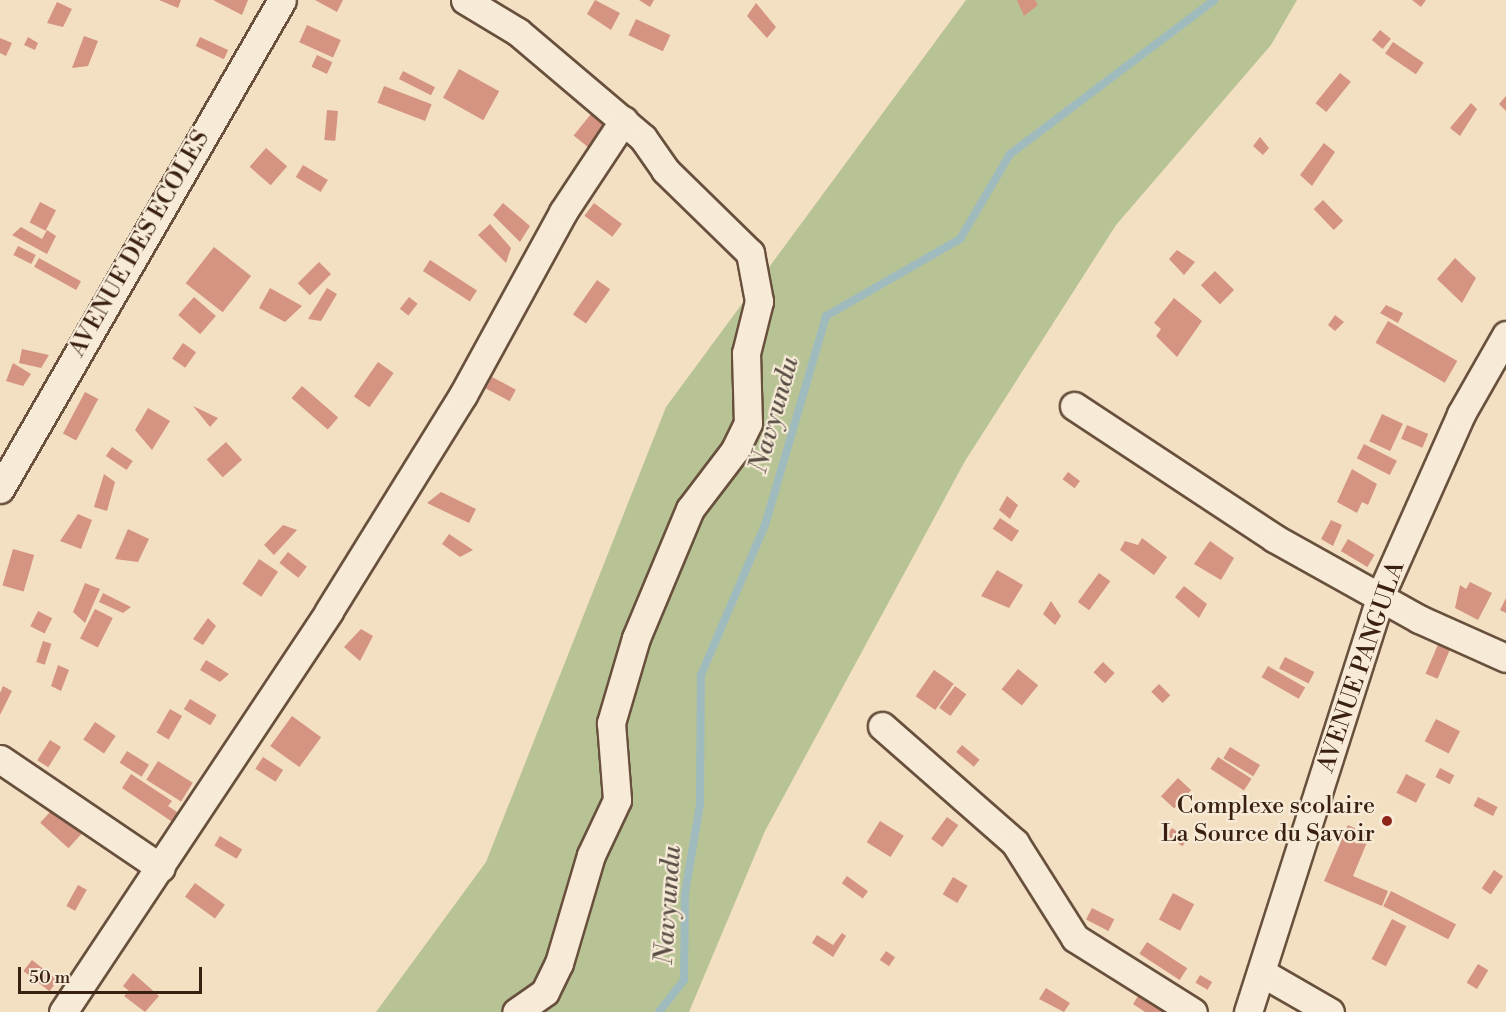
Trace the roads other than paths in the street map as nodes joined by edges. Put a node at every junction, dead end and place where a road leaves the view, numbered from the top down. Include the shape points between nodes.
1 (282, 0) edge
2 (465, 0) edge
3 (624, 120) junction
4 (1506, 335) edge
5 (1074, 406) dead end
6 (3, 474) edge
7 (1381, 594) junction
8 (1506, 658) edge
9 (882, 726) dead end
10 (0, 759) edge
11 (161, 868) junction
12 (1264, 974) junction
13 (63, 1012) edge
14 (516, 1012) edge
15 (1193, 1012) edge
16 (1248, 1012) edge
17 (1330, 1012) edge

1 - 6 street, AVENUE DES ECOLES
2 - 3 street via 518,32
3 - 11 street via 563,212 457,405
3 - 14 street via 665,170 750,253 759,301 746,353 752,405 735,450 690,509 636,638 611,723 617,800 591,855 559,963 545,992
4 - 7 street, AVENUE PANGULA via 1461,414
5 - 7 street via 1274,538
7 - 8 street via 1419,619
7 - 12 street, AVENUE PANGULA
9 - 15 street via 1015,843 1075,938
10 - 11 street
11 - 13 street
12 - 16 street, AVENUE PANGULA
12 - 17 street

